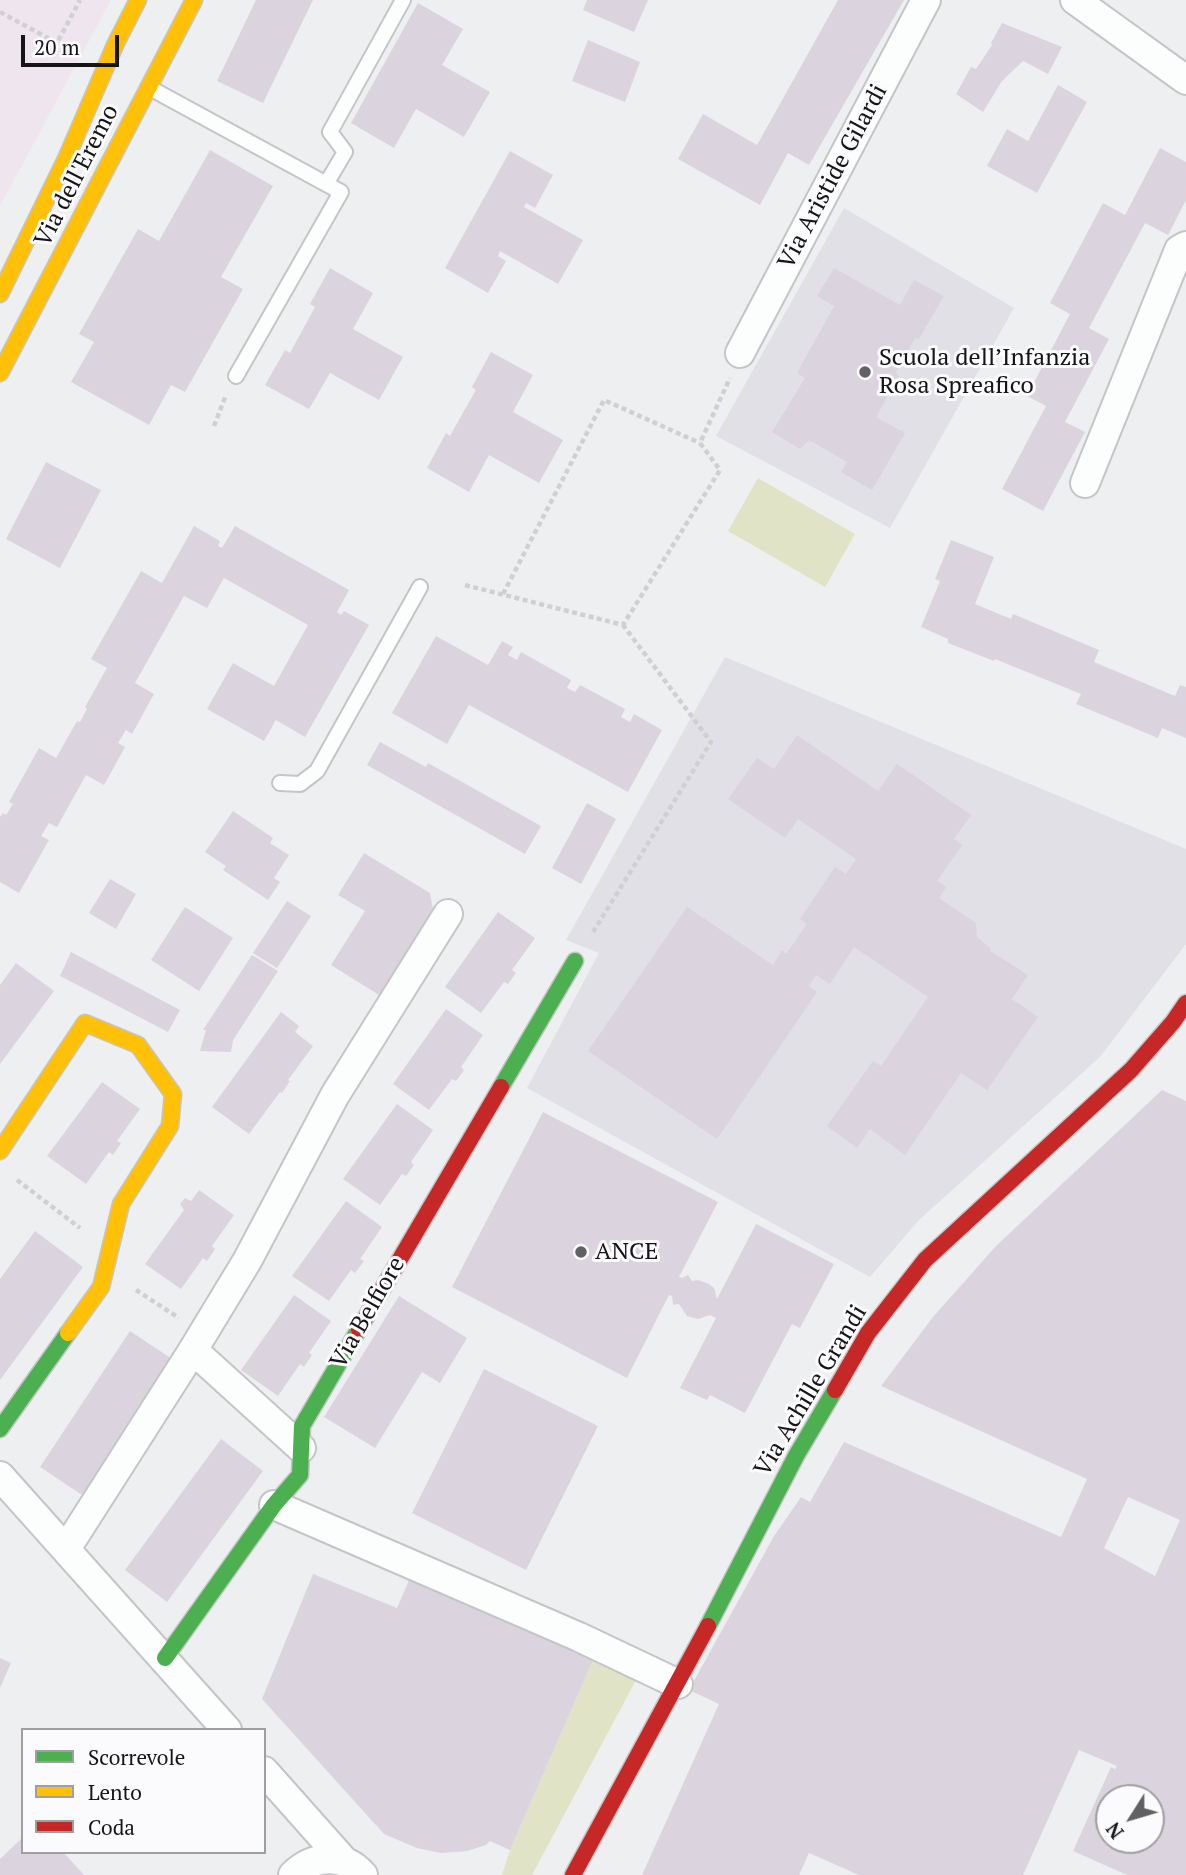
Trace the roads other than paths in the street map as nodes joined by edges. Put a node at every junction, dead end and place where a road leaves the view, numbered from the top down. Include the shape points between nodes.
1 (138, 0) edge
2 (194, 0) edge
3 (403, 0) edge
4 (926, 0) edge
5 (1075, 0) edge
6 (1186, 80) edge
7 (149, 87) junction
8 (326, 184) junction
9 (1186, 246) edge
10 (0, 294) edge
11 (740, 353) road end
12 (0, 373) edge
13 (236, 376) road end
14 (1084, 484) dead end
15 (420, 587) dead end
16 (280, 783) dead end
17 (448, 914) dead end
18 (575, 961) road end
19 (1186, 1003) edge
20 (0, 1151) edge
21 (198, 1342) junction
22 (0, 1429) edge
23 (301, 1448) junction
24 (0, 1476) edge
25 (274, 1505) junction
26 (66, 1549) junction
27 (165, 1658) junction
28 (678, 1684) junction
29 (225, 1728) edge
30 (266, 1774) edge
31 (353, 1868) edge
32 (293, 1875) edge
33 (573, 1875) edge

1 - 10 street, Via dell'Eremo
2 - 7 street, Via dell'Eremo
3 - 8 lane via 330,132 345,152
4 - 11 street, Via Aristide Gilardi
5 - 6 street
7 - 8 lane
7 - 12 street, Via dell'Eremo
8 - 13 lane via 341,192
9 - 14 street via 1179,250
15 - 16 lane via 317,771 300,784
17 - 21 street via 335,1095 247,1261
18 - 23 street, Via Belfiore via 302,1426
19 - 28 street, Via Achille Grandi via 1131,1070 925,1260 868,1333 796,1456
20 - 22 street via 85,1023 138,1045 173,1094 170,1126 121,1204 101,1287
21 - 23 street
21 - 26 street
23 - 25 street, Via Belfiore via 300,1475
24 - 26 street
25 - 27 street, Via Belfiore
25 - 28 street
26 - 27 street
27 - 29 street
28 - 33 street, Via Achille Grandi
30 - 31 street
31 - 32 street via 328,1858 313,1861

